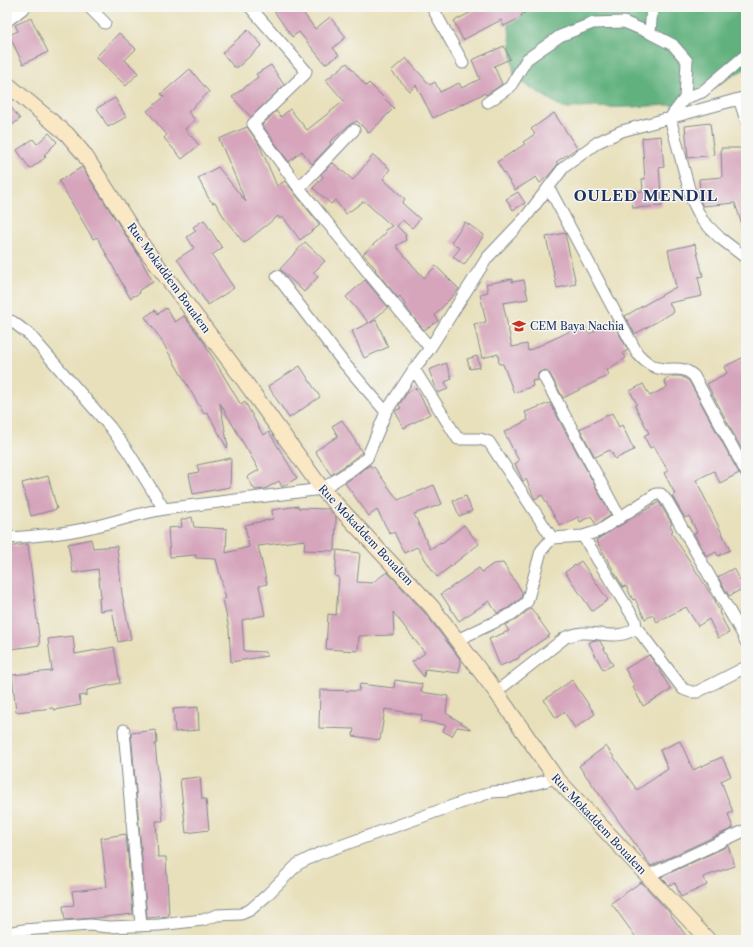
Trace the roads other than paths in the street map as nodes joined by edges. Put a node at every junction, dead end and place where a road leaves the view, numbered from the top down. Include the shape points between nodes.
1 (25, 7) edge
2 (89, 7) edge
3 (250, 7) edge
4 (432, 7) edge
5 (652, 7) edge
6 (7, 21) edge
7 (104, 23) dead end
8 (650, 33) junction
9 (746, 55) edge
10 (463, 63) dead end
11 (7, 84) edge
12 (685, 98) junction
13 (742, 98) edge
14 (488, 102) dead end
15 (670, 118) junction
16 (746, 120) edge
17 (354, 130) dead end
18 (299, 188) junction
19 (549, 188) junction
20 (746, 258) edge
21 (277, 276) dead end
22 (7, 320) edge
23 (430, 348) junction
24 (414, 368) junction
25 (544, 377) dead end
26 (386, 412) junction
27 (746, 472) edge
28 (322, 489) junction
29 (164, 509) junction
30 (620, 518) junction
31 (583, 536) junction
32 (7, 538) edge
33 (552, 538) junction
34 (636, 627) junction
35 (456, 640) junction
36 (746, 642) edge
37 (746, 666) edge
38 (496, 692) junction
39 (124, 730) dead end
40 (556, 778) junction
41 (746, 830) edge
42 (647, 876) junction
43 (141, 925) junction
44 (7, 933) edge
45 (708, 940) edge

1 - 6 street
2 - 7 street
3 - 18 street via 306,71 253,124
4 - 10 street
5 - 8 street
8 - 12 street via 673,45 687,62
8 - 14 street via 624,22 593,23 560,36 527,59 510,87
9 - 12 street via 702,92
11 - 28 street, Rue Mokaddem Boualem via 67,134 84,154 143,246
12 - 15 street
13 - 15 street
13 - 16 street
15 - 19 street via 622,131 598,142 564,167
15 - 20 street via 692,200 702,220
17 - 18 street
18 - 23 street
19 - 23 street via 487,258
19 - 27 street via 637,353 646,363 662,369 687,370 694,376
21 - 26 street via 343,362
22 - 29 street via 30,335 110,427
23 - 24 street
24 - 26 street
24 - 33 street via 458,439 480,439 489,442
25 - 30 street
26 - 28 street via 367,458
28 - 29 street
28 - 35 street, Rue Mokaddem Boualem via 432,607
29 - 32 street via 50,536
30 - 31 street via 599,531
30 - 36 street via 656,494 661,494
31 - 33 street
31 - 34 street via 635,620
33 - 35 street via 540,551 527,602 512,614
34 - 37 street via 683,689 691,692 697,692
34 - 38 street via 623,635 581,633 566,637
35 - 38 street, Rue Mokaddem Boualem
38 - 40 street, Rue Mokaddem Boualem
39 - 43 street
40 - 42 street, Rue Mokaddem Boualem
40 - 43 street via 491,792 318,854 298,864 266,896 250,910 241,914
41 - 42 street
42 - 45 street, Rue Mokaddem Boualem
43 - 44 street via 90,925

